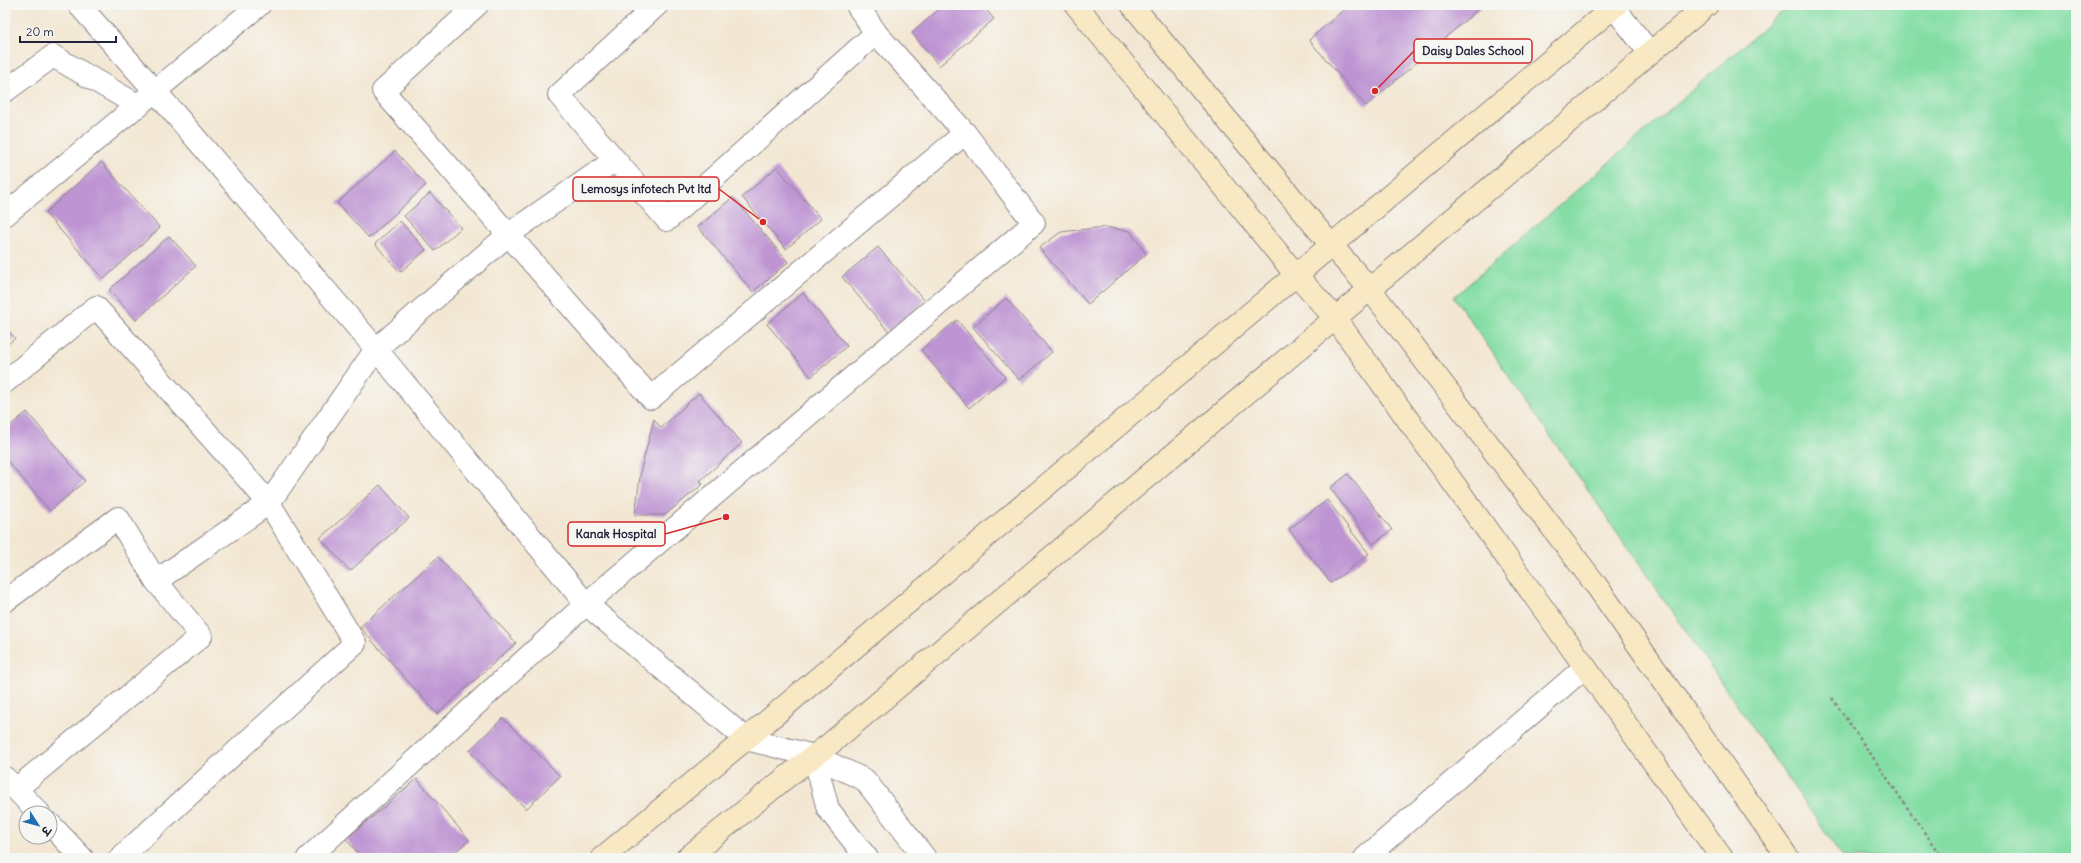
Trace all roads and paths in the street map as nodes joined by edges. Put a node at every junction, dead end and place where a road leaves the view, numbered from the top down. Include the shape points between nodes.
1 (79, 5) edge
2 (258, 5) edge
3 (477, 5) edge
4 (657, 5) edge
5 (857, 5) edge
6 (1076, 5) edge
7 (1132, 5) edge
8 (1707, 5) edge
9 (1614, 6) edge
10 (876, 32) junction
11 (1650, 53) junction
12 (5, 91) edge
13 (156, 92) junction
14 (139, 106) junction
15 (965, 133) junction
16 (615, 160) junction
17 (5, 215) edge
18 (508, 234) junction
19 (1331, 245) junction
20 (1296, 275) junction
21 (1370, 289) junction
22 (1335, 318) junction
23 (376, 349) junction
24 (5, 382) edge
25 (269, 503) junction
26 (156, 581) junction
27 (5, 601) edge
28 (586, 604) junction
29 (1585, 668) junction
30 (1832, 698) dead end
31 (746, 739) junction
32 (814, 756) junction
33 (10, 783) edge
34 (31, 805) edge
35 (58, 832) edge
36 (82, 858) edge
37 (120, 858) edge
38 (308, 858) edge
39 (602, 858) edge
40 (687, 858) edge
41 (866, 858) edge
42 (926, 858) edge
43 (1365, 858) edge
44 (1722, 858) edge
45 (1788, 858) edge
46 (1942, 858) edge

1 - 13 street
2 - 13 street
3 - 18 street via 383,90
4 - 16 street via 559,95
5 - 10 street
6 - 20 street
7 - 19 street
8 - 11 street
9 - 11 street
9 - 19 street
10 - 15 street
10 - 16 street via 667,220
11 - 21 street
12 - 14 street via 53,56
13 - 14 street
13 - 23 street
14 - 17 street
15 - 18 street via 651,398
15 - 28 street via 1034,223
16 - 18 street
18 - 23 street
19 - 20 street
19 - 21 street
20 - 22 street
20 - 31 street
21 - 22 street
21 - 45 street via 1596,585
22 - 29 street
22 - 32 street
23 - 25 street
23 - 28 street
24 - 25 street via 96,307
25 - 26 street
25 - 37 street via 355,643
26 - 27 street via 118,518
26 - 33 street via 201,636
28 - 31 street
28 - 38 street
29 - 43 street
29 - 44 street
30 - 46 path
31 - 32 street
31 - 39 street
32 - 40 street
32 - 41 street via 828,809
32 - 42 street via 865,780
33 - 34 street
35 - 36 street

